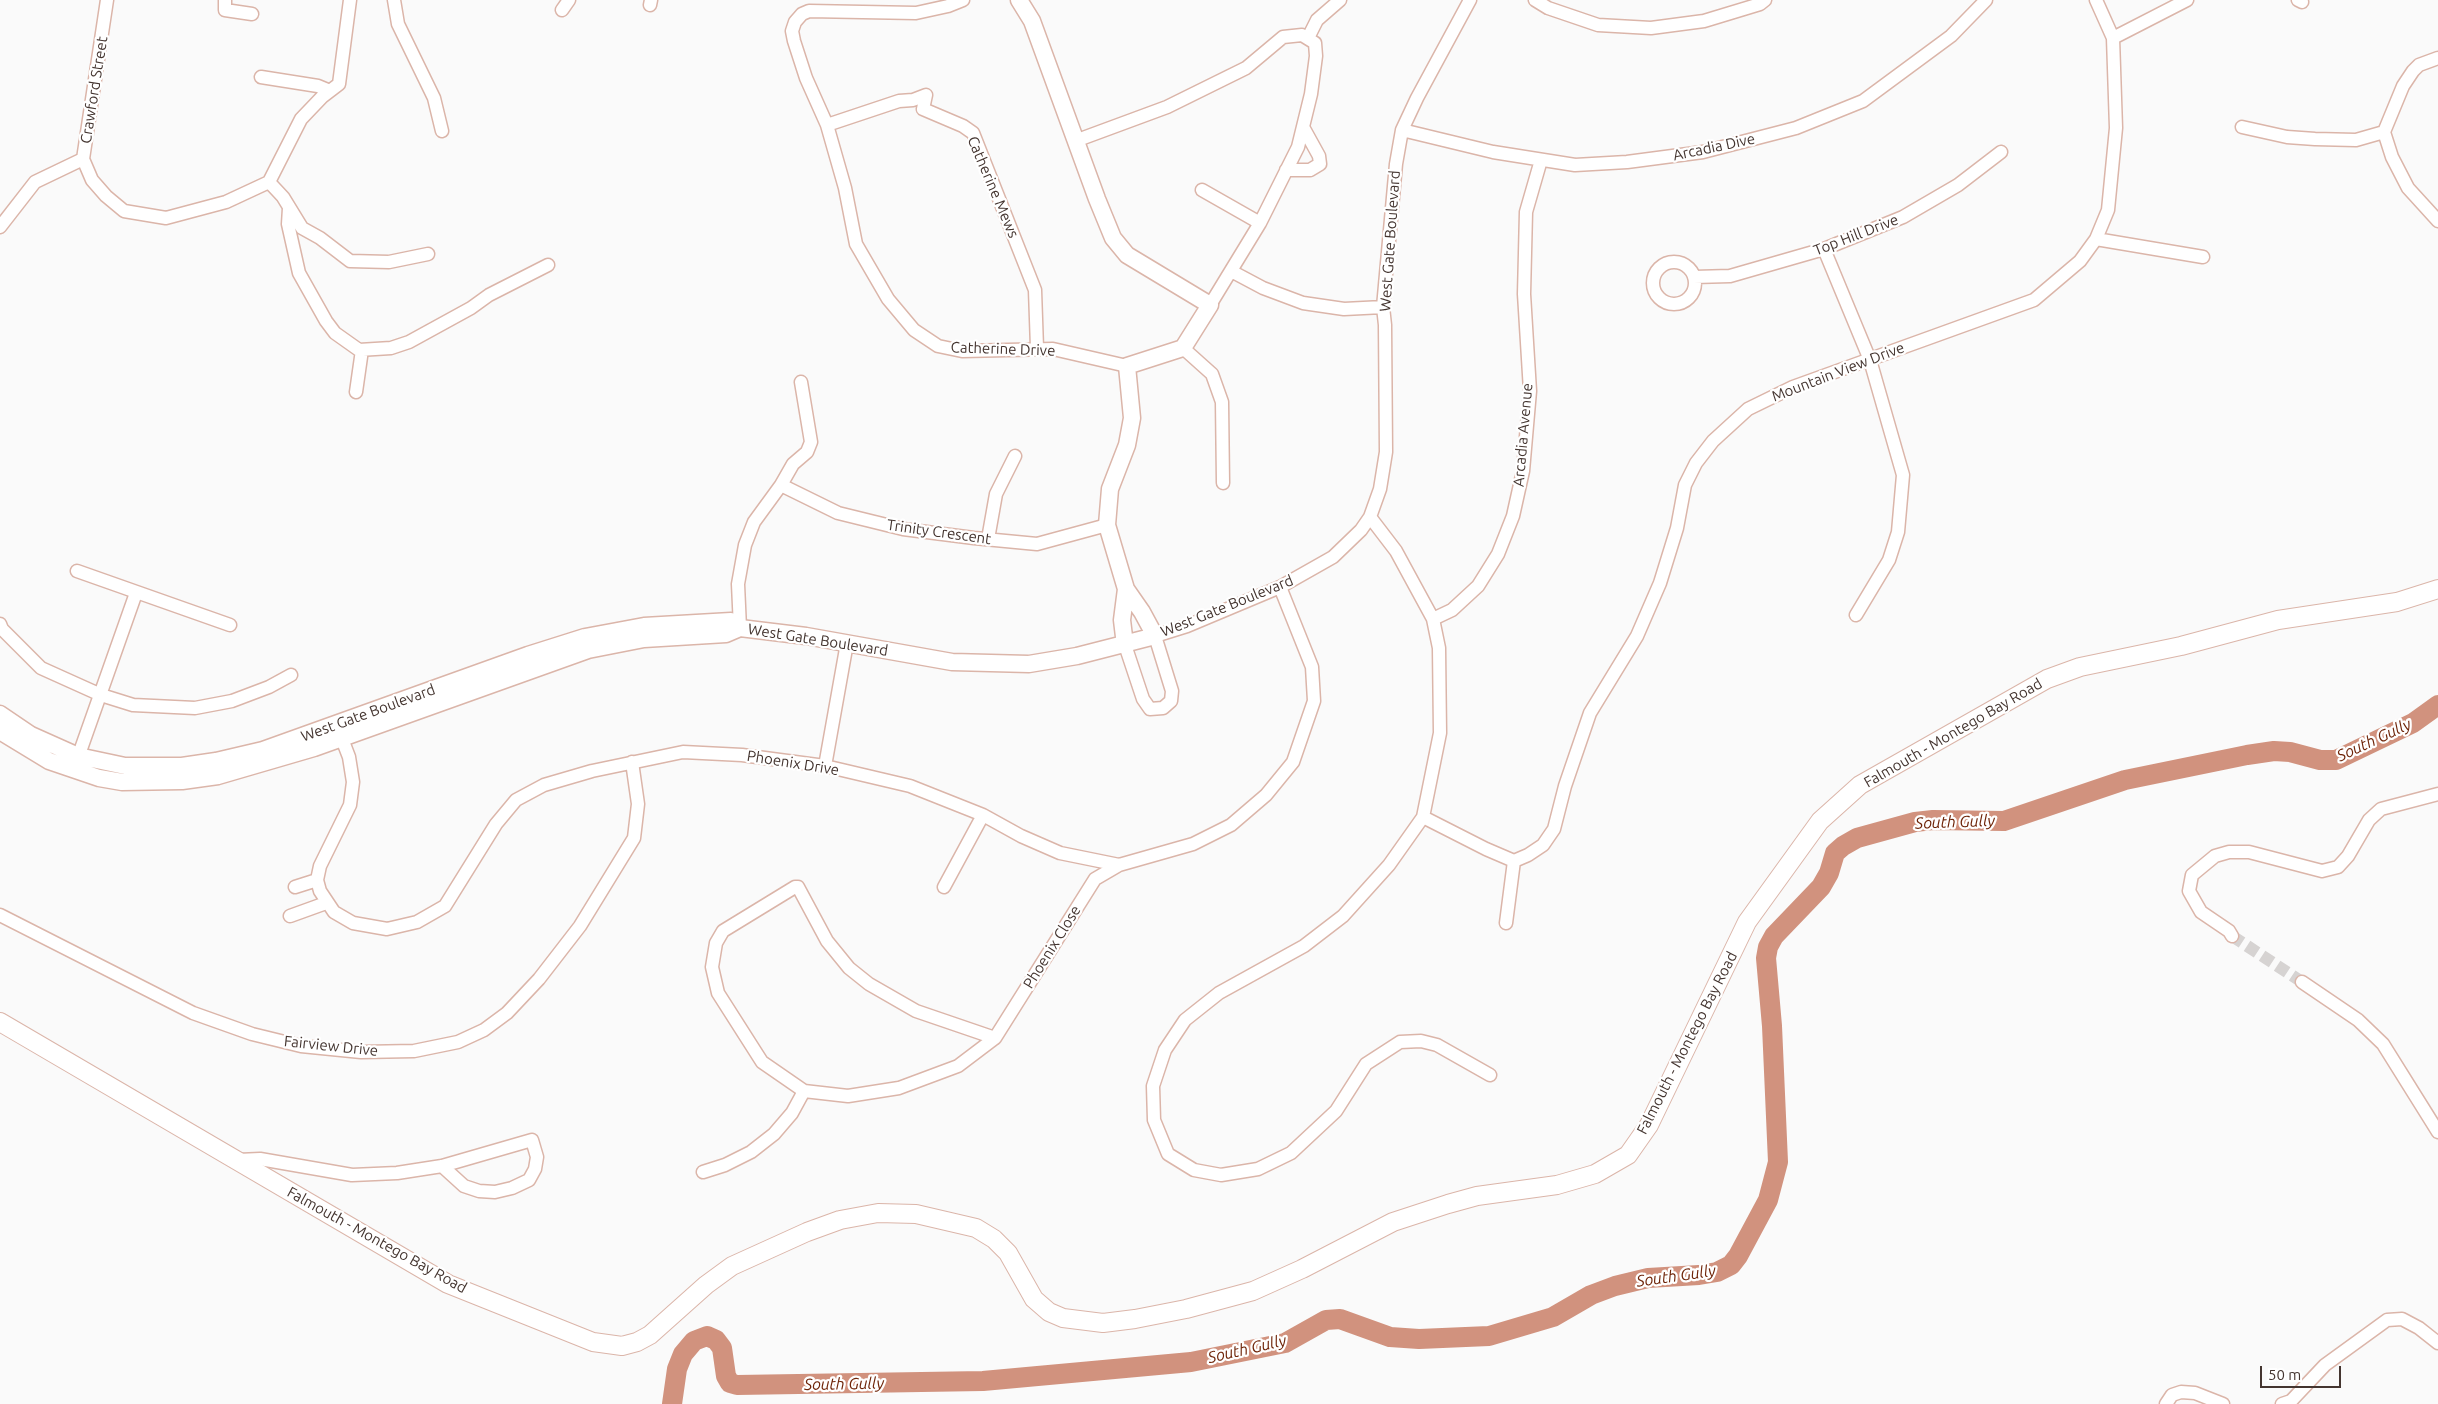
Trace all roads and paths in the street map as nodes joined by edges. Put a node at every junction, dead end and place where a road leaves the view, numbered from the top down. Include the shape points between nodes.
1 (107, 0) edge
2 (225, 0) edge
3 (350, 0) edge
4 (394, 0) edge
5 (963, 0) edge
6 (1019, 0) edge
7 (1340, 0) edge
8 (1470, 0) edge
9 (1535, 0) edge
10 (1765, 0) edge
11 (1986, 0) edge
12 (2096, 0) edge
13 (2187, 0) edge
14 (948, 3) edge
15 (252, 14) dead end
16 (1308, 38) junction
17 (2114, 38) junction
18 (2438, 58) edge
19 (261, 77) dead end
20 (330, 91) junction
21 (827, 126) junction
22 (2242, 127) dead end
23 (1303, 128) junction
24 (1402, 130) junction
25 (442, 131) dead end
26 (2384, 132) junction
27 (1075, 141) junction
28 (2000, 152) dead end
29 (83, 159) junction
30 (1541, 160) junction
31 (1286, 170) junction
32 (269, 182) junction
33 (1202, 190) dead end
34 (289, 208) junction
35 (2438, 221) edge
36 (1260, 222) junction
37 (0, 227) edge
38 (2096, 239) junction
39 (1824, 249) junction
40 (428, 254) dead end
41 (2203, 257) dead end
42 (548, 265) dead end
43 (1231, 270) junction
44 (1694, 277) dead end
45 (1210, 305) junction
46 (1383, 307) junction
47 (1037, 348) junction
48 (1183, 348) junction
49 (362, 350) junction
50 (1870, 360) junction
51 (1127, 366) junction
52 (802, 382) dead end
53 (356, 392) dead end
54 (1015, 456) dead end
55 (1223, 483) dead end
56 (781, 485) junction
57 (1370, 517) junction
58 (1106, 526) junction
59 (988, 539) junction
60 (77, 572) dead end
61 (1280, 587) junction
62 (1126, 589) junction
63 (2438, 589) edge
64 (136, 593) junction
65 (1856, 615) dead end
66 (1433, 620) junction
67 (0, 624) edge
68 (230, 625) dead end
69 (740, 628) junction
70 (1155, 636) junction
71 (846, 643) junction
72 (1125, 644) junction
73 (291, 675) dead end
74 (102, 695) junction
75 (0, 714) edge
76 (0, 731) edge
77 (339, 731) junction
78 (632, 762) junction
79 (76, 763) junction
80 (825, 766) junction
81 (2438, 794) edge
82 (983, 815) junction
83 (1423, 817) junction
84 (1514, 861) junction
85 (1119, 865) junction
86 (317, 880) junction
87 (295, 887) dead end
88 (944, 887) dead end
89 (326, 903) junction
90 (0, 915) edge
91 (290, 916) dead end
92 (1506, 923) dead end
93 (2232, 936) tunnel mouth
94 (2302, 982) tunnel mouth
95 (0, 1022) edge
96 (995, 1038) junction
97 (1490, 1075) dead end
98 (804, 1091) junction
99 (2438, 1132) edge
100 (238, 1160) junction
101 (442, 1166) junction
102 (703, 1172) dead end
103 (2438, 1343) edge
104 (2166, 1404) edge
105 (2223, 1404) edge
106 (2282, 1404) edge

1 - 29 street, Crawford Street
2 - 15 street via 225,10
3 - 20 street via 339,84
4 - 25 street via 398,24 434,98
5 - 14 street
6 - 27 street via 1032,21
7 - 16 street via 1317,20
8 - 24 street, West Gate Boulevard
9 - 10 street via 1548,8 1598,25 1650,28 1704,21
11 - 30 street, Arcadia Dive via 1951,36 1863,101 1796,128 1703,152 1628,162 1575,165
12 - 17 street, Mountain View Drive
13 - 17 street
14 - 21 street, Catherine Drive via 916,13 809,11 802,14 792,31 794,41
16 - 23 street via 1315,43 1316,56
16 - 27 street via 1302,34 1283,37 1246,68 1167,108
17 - 38 street, Mountain View Drive via 2116,128 2113,173 2108,210
18 - 26 street via 2419,65 2402,86
19 - 20 street via 318,86
20 - 32 street via 301,119
21 - 47 street, Catherine Drive via 845,188 856,244 888,299 914,330 938,346 962,351
21 - 47 street, Catherine Mews via 926,95 923,109 973,133 1035,290
22 - 26 street via 2286,137 2315,139 2356,140
23 - 31 street
23 - 31 street via 1319,156 1320,164 1310,170
24 - 30 street, Arcadia Dive
24 - 46 street, West Gate Boulevard
26 - 35 street via 2408,188
27 - 45 street via 1113,238 1127,255
28 - 39 street, Top Hill Drive via 1958,185 1903,218
29 - 32 street via 92,180 124,211 166,218 226,202
29 - 37 street, Crawford Street via 35,182
30 - 66 street, Arcadia Avenue via 1526,212 1524,294 1530,391 1523,471 1513,516 1498,554 1478,586 1452,610
31 - 36 street
32 - 34 street
33 - 36 street
34 - 40 street via 302,228 350,261 389,262
34 - 49 street via 288,224 299,273 335,333
36 - 43 street
38 - 41 street
38 - 50 street, Mountain View Drive via 2080,261 2034,300
39 - 44 street, Top Hill Drive via 1730,276
39 - 50 street
42 - 49 street via 409,342 391,348
43 - 45 street
43 - 46 street via 1263,288 1303,303 1344,309
45 - 48 street
46 - 57 street, West Gate Boulevard via 1386,452 1380,489
47 - 51 street, Catherine Drive
48 - 51 street
48 - 55 street via 1212,374 1222,402
49 - 53 street
50 - 65 street via 1903,475 1895,542 1878,580
50 - 84 street, Mountain View Drive via 1793,386 1748,409 1713,441 1696,463 1685,485 1677,528 1660,583 1638,636 1590,712 1554,829 1543,845
51 - 58 street via 1132,418 1127,445 1110,489
52 - 56 street via 811,442
54 - 59 street via 996,494
56 - 59 street, Trinity Crescent via 838,513 902,529
56 - 69 street via 754,522 745,545 738,584
57 - 61 street, West Gate Boulevard via 1333,557
57 - 66 street via 1396,551
58 - 59 street, Trinity Crescent via 1037,544
58 - 62 street
60 - 64 street
61 - 70 street, West Gate Boulevard
61 - 85 street, Phoenix Drive via 1312,666 1314,701 1293,762 1266,795 1231,825 1193,844
62 - 70 street
62 - 72 street via 1122,620
63 - 100 main road, Falmouth - Montego Bay Road via 2397,602 2278,620 2181,646 2080,667 2047,679 1860,785 1820,821 1747,922 1649,1125 1628,1155 1595,1174 1557,1185 1477,1196 1393,1222 1302,1270 1253,1291 1186,1309 1102,1323 1063,1318 1049,1312 1034,1299 1008,1253 976,1228 916,1214 878,1213 816,1229 732,1266 650,1335 622,1346 607,1346 448,1284
64 - 68 street
64 - 74 street
66 - 83 street via 1439,648 1440,733
67 - 74 street via 41,668
69 - 71 street, West Gate Boulevard
69 - 77 street, West Gate Boulevard via 726,634 644,639 588,650
70 - 72 street, West Gate Boulevard
70 - 72 street via 1172,691 1168,705 1156,710 1150,709 1143,699
71 - 72 street, West Gate Boulevard via 952,662 1029,664
71 - 80 street
73 - 74 street via 269,688 232,701 195,708 134,705
74 - 79 street
75 - 79 street, West Gate Boulevard
76 - 79 street, West Gate Boulevard via 49,761
77 - 79 street, West Gate Boulevard via 258,765 218,776 182,781 122,782 99,778
77 - 86 street via 349,757 353,782 350,805 320,866
78 - 80 street, Phoenix Drive via 683,752 712,752
78 - 89 street, Phoenix Drive via 544,785 516,800 496,824 445,906 417,922 387,929 353,922 334,912
78 - 90 street, Fairview Drive via 638,804 634,838 580,926 507,1013 484,1030 458,1042 414,1051 361,1052 301,1046 252,1034 193,1013
80 - 82 street, Phoenix Drive via 910,786
81 - 93 street via 2381,809 2369,820 2338,867 2322,871 2249,852 2214,856 2192,875 2189,891 2201,912
82 - 85 street, Phoenix Drive via 1060,852
82 - 88 street
83 - 84 street
83 - 97 street via 1389,865 1343,916 1304,946 1219,993 1184,1020 1165,1050 1153,1086 1154,1120 1168,1154 1194,1170 1221,1175 1258,1169 1291,1153 1336,1111 1366,1064 1400,1042 1421,1041 1437,1045
84 - 92 street
85 - 96 street, Phoenix Close via 1095,879
86 - 87 street
86 - 89 street
89 - 91 street
94 - 99 street via 2358,1020 2383,1044
95 - 100 main road, Falmouth - Montego Bay Road
96 - 98 street, Phoenix Close via 958,1066 899,1088 848,1096
96 - 98 street, Phoenix Close via 916,1011 869,984 849,968 827,941 801,889 795,887 723,931 716,943 712,968 718,993 762,1062
98 - 102 street via 792,1113 774,1134 751,1152
100 - 101 street via 260,1159 352,1175
101 - 101 street via 532,1140 537,1156 529,1180 495,1192 464,1186
103 - 106 street via 2402,1318 2386,1320 2325,1365 2291,1401
104 - 105 street via 2172,1395 2181,1392 2195,1393

